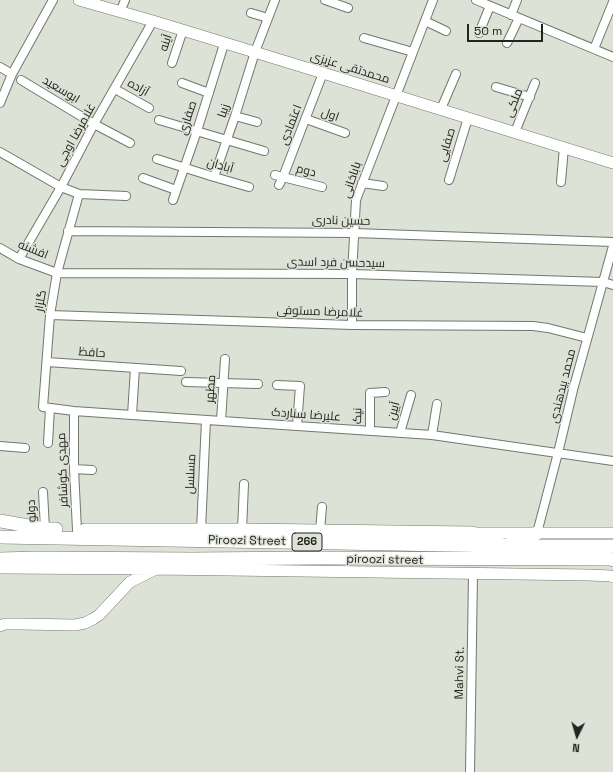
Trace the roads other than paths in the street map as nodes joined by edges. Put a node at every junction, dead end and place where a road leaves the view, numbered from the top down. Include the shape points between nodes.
1 (53, 0) edge
2 (79, 0) edge
3 (125, 0) edge
4 (275, 0) edge
5 (325, 0) edge
6 (433, 0) edge
7 (476, 0) edge
8 (516, 0) edge
9 (613, 2) edge
10 (490, 6) junction
11 (348, 8) dead end
12 (120, 12) junction
13 (251, 13) dead end
14 (515, 16) junction
15 (268, 18) junction
16 (153, 21) junction
17 (425, 21) junction
18 (183, 30) junction
19 (446, 31) dead end
20 (479, 33) dead end
21 (364, 38) dead end
22 (224, 44) junction
23 (507, 44) dead end
24 (594, 49) junction
25 (255, 52) junction
26 (413, 52) junction
27 (613, 57) edge
28 (172, 63) dead end
29 (0, 67) edge
30 (323, 73) junction
31 (12, 74) junction
32 (456, 74) dead end
33 (21, 80) dead end
34 (182, 82) dead end
35 (535, 83) dead end
36 (496, 87) dead end
37 (115, 88) junction
38 (209, 93) junction
39 (396, 96) junction
40 (530, 97) junction
41 (0, 103) edge
42 (149, 108) dead end
43 (441, 109) junction
44 (235, 116) junction
45 (306, 118) junction
46 (468, 118) junction
47 (159, 120) dead end
48 (257, 122) dead end
49 (94, 124) junction
50 (197, 131) junction
51 (515, 132) junction
52 (345, 133) dead end
53 (227, 140) junction
54 (130, 143) dead end
55 (564, 148) junction
56 (264, 151) dead end
57 (0, 152) edge
58 (157, 159) dead end
59 (613, 163) edge
60 (184, 167) junction
61 (274, 175) dead end
62 (214, 177) junction
63 (143, 178) dead end
64 (449, 180) dead end
65 (281, 181) junction
66 (561, 182) dead end
67 (362, 183) junction
68 (383, 186) dead end
69 (61, 187) junction
70 (249, 187) dead end
71 (322, 187) dead end
72 (176, 190) junction
73 (79, 194) junction
74 (126, 196) dead end
75 (173, 200) dead end
76 (68, 231) junction
77 (354, 233) junction
78 (613, 242) edge
79 (613, 246) edge
80 (0, 248) edge
81 (19, 260) junction
82 (57, 273) junction
83 (352, 274) junction
84 (603, 282) junction
85 (613, 285) edge
86 (50, 316) junction
87 (352, 325) junction
88 (587, 338) junction
89 (225, 359) dead end
90 (47, 362) junction
91 (135, 368) junction
92 (181, 370) dead end
93 (186, 382) dead end
94 (224, 383) junction
95 (258, 384) dead end
96 (277, 385) dead end
97 (385, 392) dead end
98 (411, 394) dead end
99 (437, 404) dead end
100 (50, 408) junction
101 (74, 410) junction
102 (132, 415) junction
103 (206, 420) junction
104 (221, 421) junction
105 (297, 426) junction
106 (370, 431) junction
107 (400, 433) junction
108 (432, 435) junction
109 (48, 443) dead end
110 (0, 446) edge
111 (25, 448) dead end
112 (558, 453) junction
113 (613, 461) edge
114 (74, 469) junction
115 (92, 470) dead end
116 (244, 484) dead end
117 (43, 492) dead end
118 (322, 506) dead end
119 (0, 522) edge
120 (45, 529) junction
121 (77, 530) junction
122 (201, 530) junction
123 (242, 530) junction
124 (472, 533) junction
125 (537, 533) junction
126 (613, 533) edge
127 (319, 536) junction
128 (0, 537) edge
129 (24, 537) junction
130 (505, 546) junction
131 (612, 555) edge
132 (317, 558) junction
133 (0, 559) edge
134 (191, 564) junction
135 (0, 568) edge
136 (156, 569) junction
137 (473, 574) junction
138 (613, 578) edge
139 (0, 626) edge
140 (470, 772) edge

1 - 31 street
2 - 12 main road, محمدتقی عزیزی
3 - 12 street
4 - 15 street, زیبا
5 - 11 street
6 - 17 street, باباخانی
7 - 10 street
8 - 14 street
9 - 24 street
10 - 14 street
10 - 20 street
12 - 16 main road, محمدتقی عزیزی
13 - 15 street
14 - 23 street
14 - 24 street
15 - 25 street, زیبا
16 - 18 main road, محمدتقی عزیزی
16 - 37 street, غلامرضا اوجی
17 - 19 street
17 - 26 street, باباخانی
18 - 22 main road, محمدتقی عزیزی
18 - 28 street, آینه
21 - 26 street
22 - 25 main road, محمدتقی عزیزی
22 - 38 street, صفاری
24 - 27 street
25 - 30 main road, محمدتقی عزیزی
25 - 44 street, زیبا
26 - 39 street, باباخانی
29 - 31 street
30 - 39 main road, محمدتقی عزیزی
30 - 45 street, اعتمادی
31 - 41 street
32 - 43 street
33 - 49 street, ابوسعید
34 - 38 street
35 - 40 street, ملکی
36 - 40 street
37 - 42 street, آزاده
37 - 49 street, غلامرضا اوجی
38 - 50 street, صفاری
39 - 43 main road, محمدتقی عزیزی
39 - 67 street, باباخانی
40 - 51 street, ملکی
43 - 46 main road, محمدتقی عزیزی
44 - 48 street
44 - 53 street, زیبا
45 - 52 street, اول
45 - 65 street, اعتمادی
46 - 51 main road, محمدتقی عزیزی
46 - 64 street, صفایی
47 - 50 street
49 - 54 street, ابوسعید
49 - 69 street, غلامرضا اوجی
50 - 53 street
50 - 60 street, صفاری
51 - 55 main road, محمدتقی عزیزی
53 - 56 street
53 - 62 street, زیبا
55 - 59 main road, محمدتقی عزیزی
55 - 66 street
57 - 69 street
58 - 60 street
60 - 62 street, آبادان
60 - 72 street, صفاری
61 - 65 street, دوم
62 - 70 street, آبادان
63 - 72 street
65 - 71 street, دوم
67 - 68 street
67 - 77 street, باباخانی via 356,200
69 - 73 street
69 - 81 street, غلامرضا اوجی
72 - 75 street, صفاری
73 - 74 street
73 - 76 street, گلزار
76 - 77 street, حسین نادری
76 - 82 street, گلزار
77 - 78 street, حسین نادری
77 - 83 street, باباخانی
79 - 84 street, محمد بیدهندی
80 - 81 street, افشنه
81 - 82 street, افشنه
82 - 83 street, سیدحسن فرد اسدی
82 - 86 street, گلزار
83 - 84 street, سیدحسن فرد اسدی
83 - 87 street, باباخانی
84 - 85 street, سیدحسن فرد اسدی
84 - 88 street, محمد بیدهندی
86 - 87 street, غلامرضا مستوفی
86 - 90 street, گلزار
87 - 88 street, غلامرضا مستوفی via 533,326
88 - 112 street, محمد بیدهندی
89 - 94 street, مطهر
90 - 91 street, حافظ
90 - 100 street, گلزار via 43,407
91 - 92 street, حافظ
91 - 102 street
93 - 94 street
94 - 95 street
94 - 104 street, مطهر
96 - 105 street via 300,386
97 - 106 street, نیک via 370,393
98 - 107 street, آیین
99 - 108 street
100 - 101 street, علیرضا سناردک
100 - 109 street
101 - 102 street, علیرضا سناردک
101 - 114 street, مهدی کوشافر
102 - 103 street, علیرضا سناردک
103 - 104 street, علیرضا سناردک
103 - 122 street, مسلسل
104 - 105 street, علیرضا سناردک
105 - 106 street, علیرضا سناردک
106 - 107 street, علیرضا سناردک
107 - 108 street, علیرضا سناردک
108 - 112 street, علیرضا سناردک
110 - 111 street
112 - 113 street, علیرضا سناردک
112 - 125 street, محمد بیدهندی
114 - 115 street
114 - 121 street, مهدی کوشافر
116 - 123 street
117 - 120 street, دولو
118 - 127 street
119 - 120 main road, 266
119 - 129 main road
120 - 121 main road, 266
121 - 122 main road, 266
122 - 123 main road, 266
123 - 127 main road, 266
124 - 125 main road, 266
124 - 127 main road, 266
124 - 130 main road
125 - 126 main road, 266
125 - 130 main road
127 - 129 main road, Piroozi Street / 266
127 - 130 main road, Piroozi Street / 266
127 - 132 main road
128 - 129 main road, Piroozi Street / 266
130 - 131 main road, Piroozi Street / 266
131 - 132 main road, Piroozi Street / 266
132 - 134 main road, Piroozi Street / 266
133 - 134 main road, Piroozi Street / 266 via 99,558
134 - 136 main road, piroozi street
134 - 137 main road, piroozi street
135 - 136 main road
136 - 139 main road via 130,582 99,615 85,623
137 - 138 main road, piroozi street via 589,575
137 - 140 street, Mahvi St.

